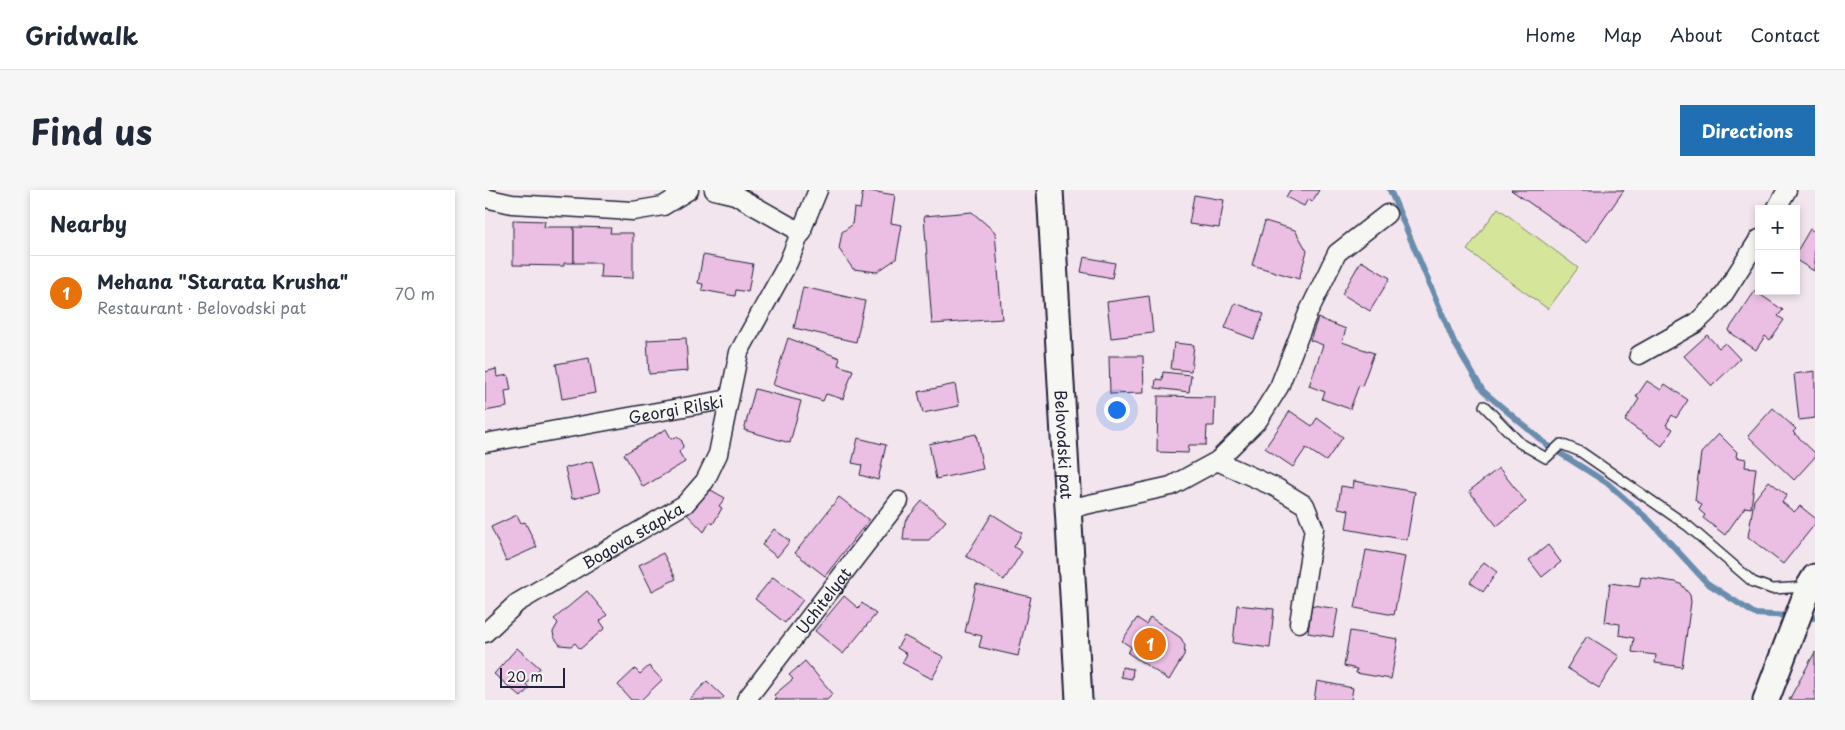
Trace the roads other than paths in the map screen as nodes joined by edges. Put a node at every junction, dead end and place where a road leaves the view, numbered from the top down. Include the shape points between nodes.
1 (689, 190) edge
2 (714, 190) edge
3 (819, 190) edge
4 (1050, 190) edge
5 (1787, 190) edge
6 (733, 192) edge
7 (485, 198) edge
8 (1778, 205) edge
9 (1387, 214) dead end
10 (802, 234) junction
11 (1755, 244) edge
12 (1639, 355) dead end
13 (729, 399) junction
14 (1484, 406) dead end
15 (485, 443) edge
16 (1217, 461) junction
17 (899, 501) dead end
18 (1067, 509) junction
19 (1809, 588) edge
20 (1299, 624) dead end
21 (485, 633) edge
22 (746, 700) edge
23 (1079, 700) edge
24 (1766, 700) edge

1 - 7 street via 663,206 633,211 512,204
2 - 6 street
3 - 10 street, Georgi Rilski
4 - 18 street, Belovodski pat
5 - 8 street
6 - 10 street
9 - 16 street via 1337,253 1308,312 1279,387 1259,419
10 - 13 street, Georgi Rilski via 739,352
11 - 12 street via 1720,300 1696,323
13 - 15 street, Georgi Rilski
13 - 21 street, Bogova stapka via 718,454 705,482 685,504 517,603
14 - 19 lane via 1520,444 1547,458 1561,444 1581,452 1688,526 1753,582 1772,589
16 - 18 street via 1171,486
16 - 20 street via 1277,488 1305,505 1314,528
17 - 22 street, Uchitelyat
18 - 23 street, Belovodski pat
19 - 24 street

